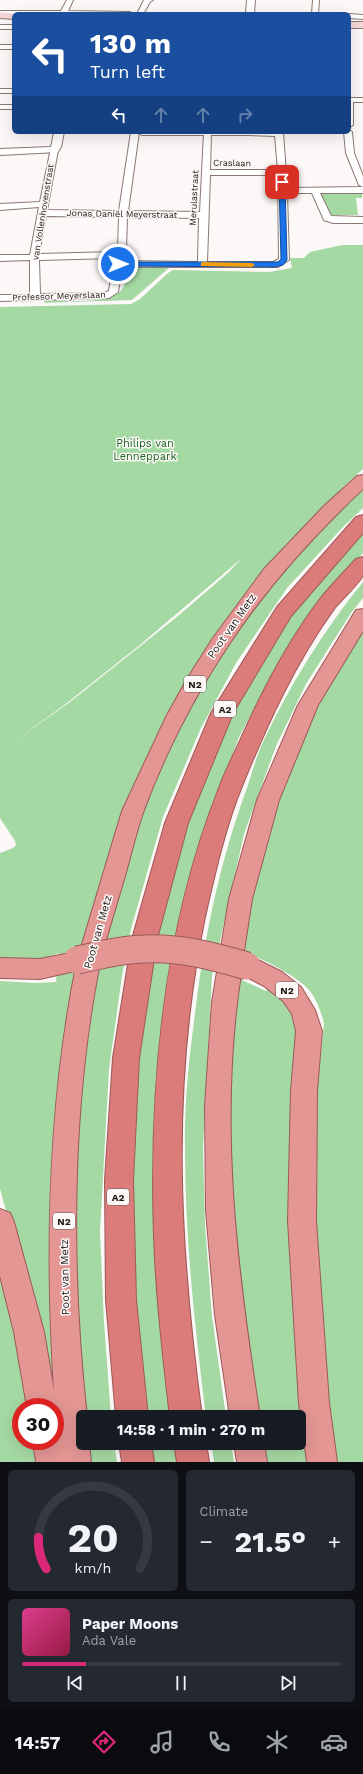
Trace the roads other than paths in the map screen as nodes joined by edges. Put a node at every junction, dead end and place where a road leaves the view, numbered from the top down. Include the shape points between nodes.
1 (70, 0) edge
2 (150, 0) edge
3 (251, 0) edge
4 (316, 0) edge
5 (64, 12) edge
6 (141, 12) edge
7 (250, 12) edge
8 (315, 12) edge
9 (0, 14) edge
10 (12, 14) edge
11 (12, 16) edge
12 (351, 18) edge
13 (363, 18) edge
14 (0, 22) edge
15 (12, 22) edge
16 (351, 26) edge
17 (363, 26) edge
18 (0, 27) edge
19 (12, 28) edge
20 (0, 47) edge
21 (12, 47) edge
22 (0, 91) edge
23 (12, 92) edge
24 (363, 100) edge
25 (351, 101) edge
26 (0, 107) edge
27 (12, 107) edge
28 (59, 134) edge
29 (135, 134) edge
30 (207, 134) edge
31 (279, 134) edge
32 (348, 134) edge
33 (54, 150) junction
34 (0, 152) edge
35 (205, 172) junction
36 (282, 173) junction
37 (363, 185) edge
38 (315, 190) junction
39 (363, 190) edge
40 (282, 191) junction
41 (44, 204) junction
42 (0, 207) edge
43 (42, 213) junction
44 (123, 214) junction
45 (203, 215) junction
46 (363, 220) edge
47 (34, 257) junction
48 (0, 258) edge
49 (118, 260) junction
50 (202, 264) junction
51 (0, 298) edge
52 (35, 298) junction
53 (363, 480) edge
54 (363, 521) edge
55 (363, 563) edge
56 (363, 615) edge
57 (0, 968) edge
58 (0, 1222) edge
59 (40, 1398) edge
60 (131, 1410) edge
61 (185, 1410) edge
62 (244, 1410) edge
63 (49, 1450) edge
64 (136, 1450) edge
65 (191, 1450) edge
66 (250, 1450) edge
67 (51, 1462) edge
68 (76, 1462) edge
69 (138, 1462) edge
70 (193, 1462) edge
71 (252, 1462) edge
72 (322, 1462) edge

1 - 5 street
2 - 6 street
3 - 7 street
4 - 8 street
9 - 10 street
9 - 11 main road
12 - 13 main road
14 - 15 main road
16 - 17 main road
18 - 19 street
20 - 21 street
22 - 23 street
24 - 25 street
26 - 27 street
28 - 33 street
29 - 44 street
30 - 35 street, Merulastraat
31 - 36 street
32 - 37 street via 350,155
33 - 34 street
33 - 41 street, van Vollenhovenstraat
35 - 36 street, Craslaan
35 - 45 street, Merulastraat
36 - 40 street
38 - 39 street
38 - 40 street
38 - 46 street via 327,218
40 - 50 street via 284,260 275,265
41 - 42 street
41 - 43 street, van Vollenhovenstraat
43 - 44 street, Jonas Daniël Meyerstraat
43 - 47 street, van Vollenhovenstraat
44 - 45 street, Jonas Daniël Meyerstraat
44 - 49 street via 122,250
45 - 50 street, Merulastraat
47 - 48 street
47 - 49 street
47 - 52 street, van Vollenhovenstraat
49 - 50 street
49 - 52 street, Professor Meyerslaan via 113,292 110,295
51 - 52 street, Professor Meyerslaan
53 - 68 highway, Poot van Metz / N2 via 322,518 265,579 211,654 174,720 134,810 98,930 85,980 73,1068 67,1147 65,1323
54 - 60 highway, A2 via 297,593 248,667 217,725 177,820 146,929 126,1063 119,1154 122,1320
55 - 61 highway via 328,604 302,643 281,677 250,739 215,828 190,926 180,980 170,1072 167,1148 168,1227 174,1318
56 - 62 highway via 316,689 271,791 250,861 228,972 218,1081 218,1177 229,1309
57 - 72 highway, N2, bridge via 40,969 130,950 181,950 247,966 273,979 292,994 303,1010 309,1031 304,1091 302,1221 314,1403
58 - 59 highway via 29,1332
63 - 67 highway
64 - 69 highway
65 - 70 highway
66 - 71 highway

